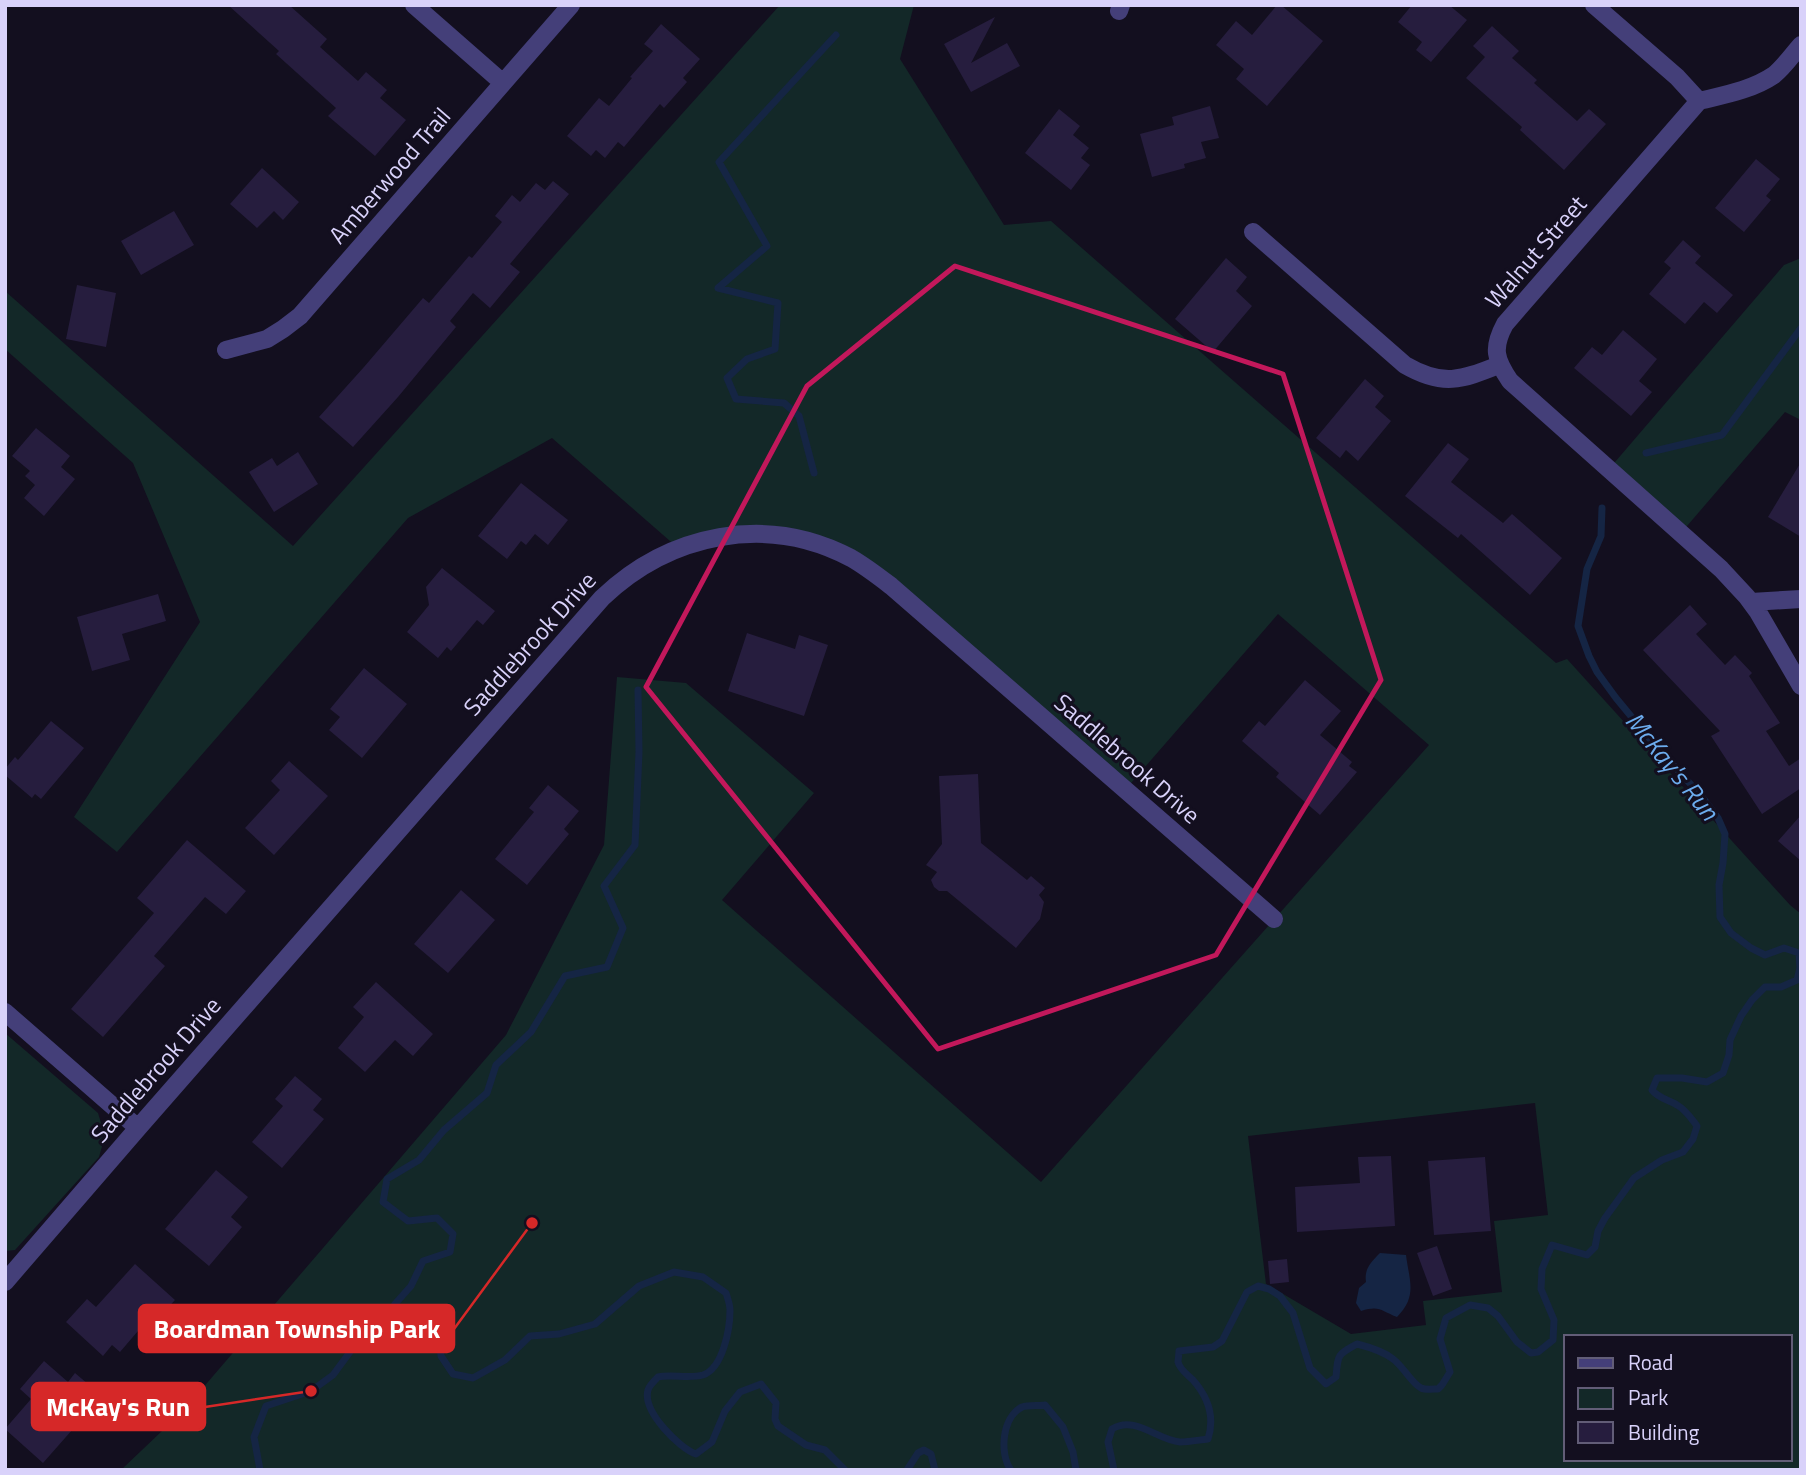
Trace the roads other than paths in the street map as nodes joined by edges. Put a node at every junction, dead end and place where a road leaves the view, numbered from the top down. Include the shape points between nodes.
1 (414, 5) edge
2 (571, 5) edge
3 (1594, 5) edge
4 (1801, 46) edge
5 (503, 83) junction
6 (1699, 102) junction
7 (1253, 232) dead end
8 (226, 351) dead end
9 (1499, 365) junction
10 (1801, 598) edge
11 (1751, 602) junction
12 (1801, 686) edge
13 (1274, 919) dead end
14 (5, 1012) edge
15 (138, 1128) junction
16 (5, 1282) edge

1 - 5 street
2 - 5 street, Amberwood Trail
3 - 6 street
4 - 6 street via 1773,75 1745,90
5 - 8 street, Amberwood Trail via 300,316 267,339
6 - 9 street, Walnut Street via 1505,324 1495,348
7 - 9 street via 1405,365 1442,379 1463,379
9 - 11 street via 1510,381 1721,569
10 - 11 street
11 - 12 street
13 - 15 street, Saddlebrook Drive via 871,570 839,552 802,540 753,534 723,536 656,558 602,598
14 - 15 street
15 - 16 street, Saddlebrook Drive

